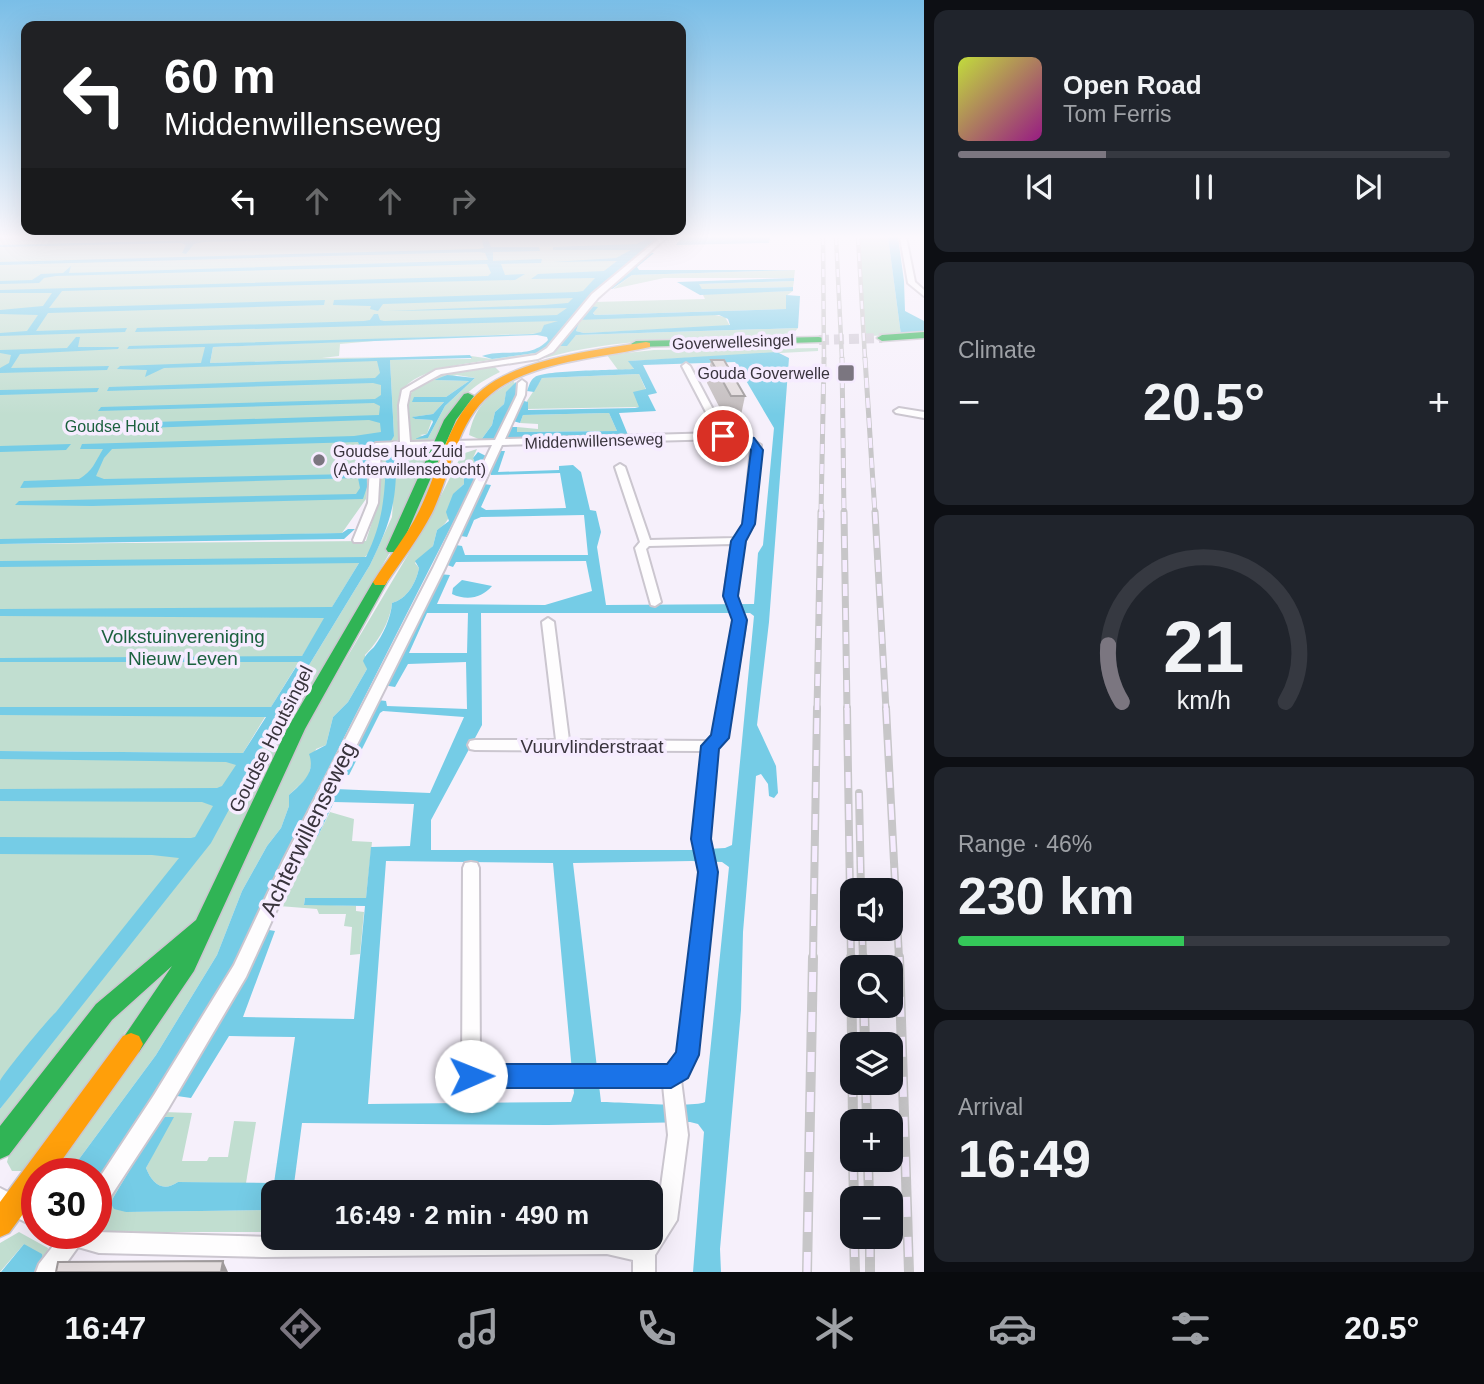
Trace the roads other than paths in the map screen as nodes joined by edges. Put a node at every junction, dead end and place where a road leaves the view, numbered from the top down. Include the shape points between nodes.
1 (596, 296) edge
2 (920, 337) edge
3 (882, 338) tunnel mouth
4 (819, 340) tunnel mouth
5 (686, 366) dead end
6 (522, 383) dead end
7 (899, 411) dead end
8 (924, 415) edge
9 (924, 420) edge
10 (723, 436) junction
11 (447, 444) junction
12 (497, 444) junction
13 (405, 446) junction
14 (620, 467) dead end
15 (358, 540) dead end
16 (738, 541) junction
17 (646, 543) junction
18 (655, 603) dead end
19 (548, 622) dead end
20 (475, 745) dead end
21 (563, 745) junction
22 (710, 746) junction
23 (471, 868) dead end
24 (203, 926) junction
25 (671, 1076) junction
26 (0, 1146) edge
27 (112, 1177) edge
28 (6, 1202) edge
29 (0, 1224) edge
30 (112, 1243) edge
31 (63, 1249) edge
32 (644, 1262) edge
33 (47, 1272) edge

1 - 13 street via 550,350 538,357 439,372 407,390
2 - 3 main road
4 - 11 main road, Goverwellesingel via 646,345 586,355 500,382 469,410
5 - 10 street
6 - 12 street, Achterwillenseweg via 521,395
7 - 8 street
8 - 9 street
10 - 12 street, Middenwillenseweg
10 - 16 street, Middenwillenseweg via 750,440 757,450 748,524
11 - 12 street
11 - 13 street
11 - 24 main road, Goudse Houtsingel via 425,514 296,729
12 - 27 street, Achterwillenseweg via 240,971
13 - 15 street via 376,446 373,503
14 - 17 street
16 - 17 street
16 - 22 street, Middenwillenseweg via 730,596 740,620 720,738
17 - 18 street via 640,548
19 - 21 street
20 - 21 street, Vuurvlinderstraat
21 - 22 street, Vuurvlinderstraat
22 - 25 street, Middenwillenseweg via 701,839 708,872 688,1055
23 - 25 street via 471,1076
24 - 26 main road, Goudse Houtsingel via 104,1012
24 - 28 main road, Goudse Houtsingel via 193,954 145,1027
25 - 32 street via 677,1127 667,1220
28 - 29 main road, Goudse Houtsingel
30 - 32 street via 607,1244
31 - 33 street

